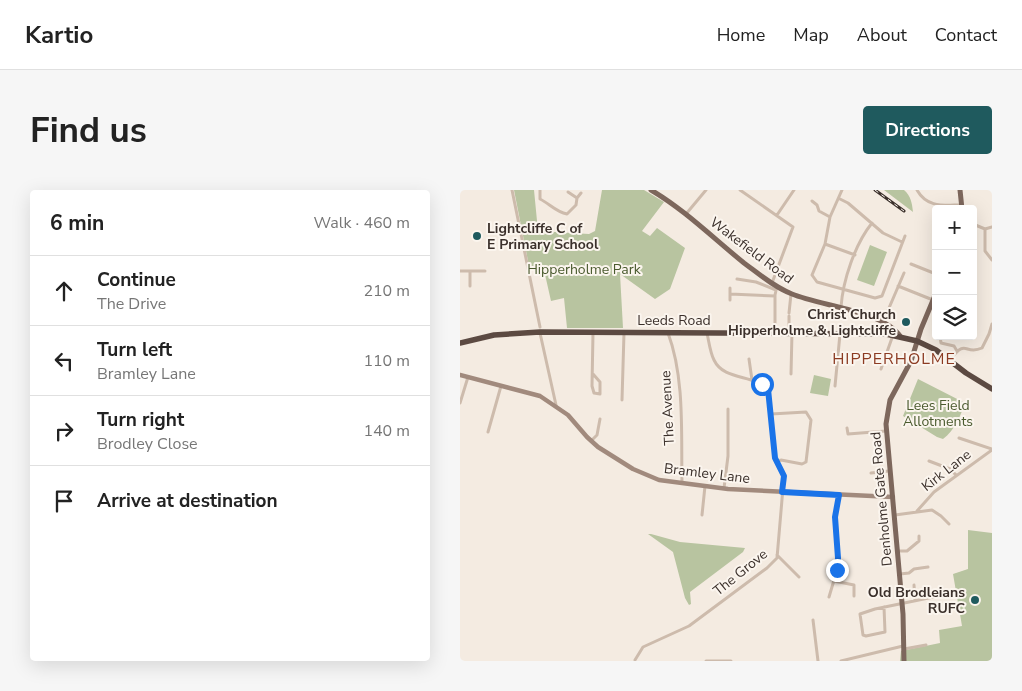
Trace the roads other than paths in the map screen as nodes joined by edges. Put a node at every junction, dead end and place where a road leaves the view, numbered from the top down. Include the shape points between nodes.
1 (512, 190) edge
2 (540, 190) edge
3 (651, 190) edge
4 (706, 190) edge
5 (740, 190) edge
6 (794, 190) edge
7 (842, 190) edge
8 (917, 190) edge
9 (960, 190) edge
10 (568, 192) dead end
11 (581, 193) dead end
12 (577, 198) junction
13 (840, 199) junction
14 (812, 201) dead end
15 (943, 205) edge
16 (962, 205) edge
17 (686, 215) junction
18 (777, 215) junction
19 (830, 217) junction
20 (872, 223) junction
21 (977, 226) edge
22 (992, 227) edge
23 (985, 230) junction
24 (905, 236) dead end
25 (902, 242) junction
26 (825, 244) junction
27 (855, 255) junction
28 (992, 260) edge
29 (911, 264) dead end
30 (460, 271) edge
31 (470, 271) junction
32 (486, 271) dead end
33 (932, 272) edge
34 (904, 273) dead end
35 (737, 279) dead end
36 (470, 286) dead end
37 (775, 286) junction
38 (898, 286) junction
39 (730, 288) dead end
40 (842, 289) junction
41 (730, 294) junction
42 (791, 294) junction
43 (775, 296) junction
44 (730, 300) dead end
45 (932, 300) edge
46 (932, 303) edge
47 (841, 308) junction
48 (883, 323) junction
49 (992, 324) edge
50 (775, 327) dead end
51 (540, 330) junction
52 (593, 332) junction
53 (624, 332) junction
54 (668, 332) junction
55 (790, 332) junction
56 (706, 333) junction
57 (840, 333) junction
58 (893, 335) junction
59 (900, 336) junction
60 (941, 340) edge
61 (918, 341) junction
62 (460, 343) edge
63 (957, 351) junction
64 (748, 359) dead end
65 (950, 360) junction
66 (881, 369) dead end
67 (593, 374) junction
68 (791, 374) dead end
69 (460, 375) edge
70 (468, 377) junction
71 (752, 380) junction
72 (501, 386) junction
73 (835, 386) dead end
74 (990, 386) edge
75 (622, 400) dead end
76 (460, 403) edge
77 (556, 406) junction
78 (728, 409) dead end
79 (771, 414) junction
80 (600, 419) dead end
81 (847, 428) dead end
82 (886, 431) junction
83 (488, 432) dead end
84 (958, 438) dead end
85 (591, 441) junction
86 (992, 449) edge
87 (929, 461) dead end
88 (777, 462) junction
89 (889, 471) junction
90 (871, 473) dead end
91 (956, 475) junction
92 (682, 484) junction
93 (705, 486) junction
94 (724, 488) junction
95 (782, 492) junction
96 (839, 495) junction
97 (893, 497) junction
98 (917, 511) junction
99 (702, 515) dead end
100 (894, 515) junction
101 (949, 524) dead end
102 (919, 536) dead end
103 (898, 551) junction
104 (777, 556) junction
105 (928, 567) dead end
106 (900, 574) junction
107 (799, 577) dead end
108 (834, 581) junction
109 (914, 585) dead end
110 (953, 593) dead end
111 (854, 596) dead end
112 (829, 597) dead end
113 (915, 601) junction
114 (902, 604) junction
115 (884, 607) junction
116 (813, 620) dead end
117 (926, 645) dead end
118 (904, 647) junction
119 (635, 660) edge
120 (706, 661) edge
121 (731, 661) edge
122 (818, 661) edge
123 (841, 661) edge
124 (904, 661) edge

1 - 51 street
2 - 12 street via 540,200 560,213 567,214 572,210
3 - 17 main road, Wakefield Road
4 - 17 street
5 - 18 street
6 - 18 street
7 - 13 street
8 - 15 street via 934,204
9 - 16 main road
10 - 12 street
11 - 12 street
13 - 19 street
13 - 20 street
14 - 19 street via 818,205 819,211
17 - 37 main road, Wakefield Road
18 - 37 street via 794,227
19 - 26 street
20 - 25 street via 883,233
20 - 27 street via 863,234
21 - 23 street
22 - 23 street
23 - 28 street via 986,251
24 - 25 street
25 - 40 street via 882,296 875,298
26 - 27 street
26 - 40 street via 812,275 817,282
27 - 40 street
29 - 33 street
30 - 31 street
31 - 32 street
31 - 36 street
34 - 38 street
35 - 37 street
37 - 42 main road, Wakefield Road
37 - 43 street
38 - 45 street
38 - 48 street
39 - 41 street
40 - 47 street
41 - 43 street
41 - 44 street
42 - 47 main road, Wakefield Road
42 - 55 street
43 - 50 street
46 - 61 main road, Denholme Gate Road
47 - 48 main road, Wakefield Road
48 - 59 main road, Wakefield Road via 894,328
49 - 63 street via 982,348
51 - 52 highway, Leeds Road
51 - 62 highway, Leeds Road
51 - 77 street
52 - 53 highway, Leeds Road
52 - 67 street
53 - 54 highway, Leeds Road
53 - 75 street
54 - 56 highway, Leeds Road
54 - 92 street, The Avenue via 677,366
55 - 56 highway, Leeds Road
55 - 57 highway, Leeds Road
55 - 68 street
56 - 71 street via 713,360 720,370
57 - 58 highway, Leeds Road
57 - 73 street
58 - 59 highway, Leeds Road
58 - 66 street
59 - 61 highway, Leeds Road
60 - 63 street
61 - 65 highway, Leeds Road
61 - 82 main road, Denholme Gate Road via 911,362 890,400
63 - 65 street
64 - 71 street
65 - 74 highway, Leeds Road
67 - 67 street via 600,382 600,394 594,393
69 - 70 street, Bramley Lane
70 - 72 street, Bramley Lane
70 - 76 street
71 - 79 street, The Grove via 768,389
72 - 77 street, Bramley Lane via 540,396
72 - 83 street
77 - 85 street, Bramley Lane via 576,422
78 - 94 street
79 - 88 street, The Grove
79 - 88 street via 806,412 811,420 806,462
80 - 85 street via 597,434
81 - 82 street via 848,434
82 - 89 main road, Denholme Gate Road
84 - 86 street
85 - 92 street, Bramley Lane via 642,473
86 - 91 street, Kirk Lane
87 - 91 street via 950,468
88 - 95 street, The Grove via 784,476
89 - 90 street
89 - 97 main road, Denholme Gate Road
91 - 98 street, Kirk Lane
92 - 93 street, Bramley Lane
93 - 94 street, Bramley Lane
93 - 99 street
94 - 95 street, Bramley Lane
95 - 96 street, Bramley Lane
95 - 104 street, The Grove
96 - 97 street, Bramley Lane
96 - 108 street via 835,517 838,558
97 - 100 main road, Denholme Gate Road
98 - 100 street
98 - 101 street via 932,510
100 - 103 main road, Denholme Gate Road
102 - 103 street via 919,541 907,551
103 - 106 main road, Denholme Gate Road
104 - 107 street
104 - 119 street, The Grove via 767,568 689,626 643,647
105 - 106 street
106 - 114 main road, Denholme Gate Road
108 - 111 street via 854,585
108 - 112 street
109 - 113 street
110 - 113 street
113 - 114 street
114 - 115 street
114 - 118 main road, Denholme Gate Road
115 - 115 street via 885,632 863,635 860,614
116 - 122 street
117 - 118 street
118 - 123 street
118 - 124 main road, Denholme Gate Road
120 - 121 street

